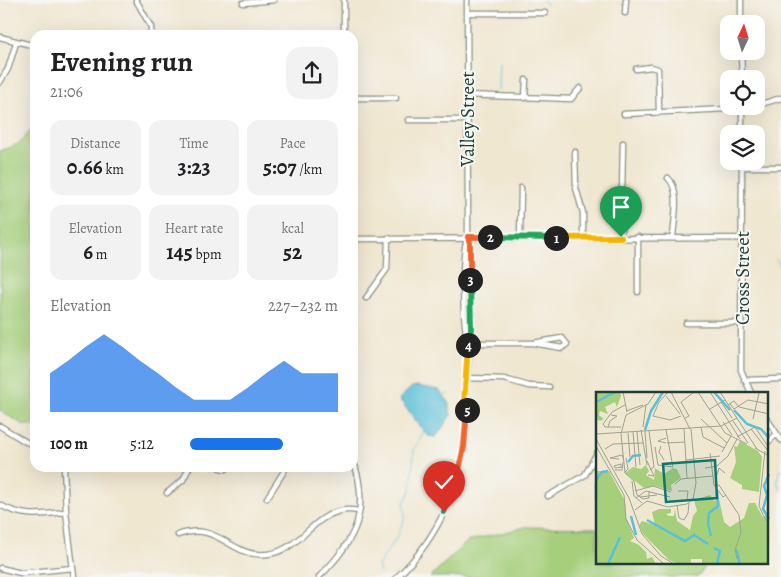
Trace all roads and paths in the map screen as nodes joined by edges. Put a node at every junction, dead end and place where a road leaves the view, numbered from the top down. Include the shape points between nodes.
1 (136, 0) edge
2 (274, 0) edge
3 (344, 0) edge
4 (467, 0) edge
5 (626, 0) edge
6 (741, 0) edge
7 (243, 3) dead end
8 (467, 13) junction
9 (545, 13) dead end
10 (625, 13) dead end
11 (741, 15) edge
12 (151, 30) edge
13 (344, 30) edge
14 (0, 37) edge
15 (16, 43) junction
16 (30, 45) edge
17 (636, 69) dead end
18 (526, 80) dead end
19 (0, 82) edge
20 (580, 88) dead end
21 (467, 95) junction
22 (358, 98) edge
23 (396, 98) dead end
24 (525, 98) junction
25 (781, 98) edge
26 (765, 104) edge
27 (720, 108) edge
28 (659, 111) junction
29 (624, 114) dead end
30 (408, 120) dead end
31 (467, 120) junction
32 (623, 143) dead end
33 (575, 152) dead end
34 (765, 166) edge
35 (781, 167) edge
36 (743, 170) edge
37 (668, 178) dead end
38 (521, 188) dead end
39 (583, 236) junction
40 (468, 237) junction
41 (520, 237) junction
42 (621, 237) junction
43 (638, 237) junction
44 (673, 237) junction
45 (388, 238) junction
46 (742, 238) junction
47 (358, 239) edge
48 (638, 292) dead end
49 (366, 298) dead end
50 (686, 323) dead end
51 (741, 323) junction
52 (533, 342) junction
53 (468, 343) junction
54 (468, 378) junction
55 (781, 379) edge
56 (744, 380) junction
57 (549, 387) dead end
58 (750, 392) edge
59 (768, 420) edge
60 (0, 426) edge
61 (777, 434) junction
62 (781, 440) edge
63 (768, 442) edge
64 (30, 443) edge
65 (596, 456) edge
66 (64, 472) edge
67 (187, 472) edge
68 (283, 472) edge
69 (358, 472) edge
70 (167, 494) dead end
71 (548, 496) dead end
72 (267, 498) dead end
73 (0, 506) edge
74 (359, 510) junction
75 (66, 512) junction
76 (178, 535) dead end
77 (0, 568) edge
78 (73, 568) junction
79 (74, 577) edge
80 (319, 577) edge
81 (397, 577) edge

1 - 12 street
2 - 7 street
3 - 13 street
4 - 8 street, Valley Street
5 - 10 street
6 - 11 street
8 - 9 street
8 - 21 street, Valley Street
14 - 15 street
15 - 16 street
15 - 19 street
17 - 28 street via 651,67 658,70
18 - 24 street
20 - 24 street via 571,99
21 - 24 street
21 - 31 street, Valley Street
22 - 23 street
25 - 26 street
27 - 28 street
28 - 29 street
30 - 31 street
31 - 40 street, Valley Street
32 - 42 street
33 - 39 street
34 - 35 street
36 - 46 street, Cross Street
37 - 44 street via 673,183 675,194
38 - 41 street
39 - 41 street
39 - 42 street
40 - 41 street
40 - 45 street
40 - 53 street, Valley Street via 471,329
42 - 43 street
43 - 44 street
43 - 48 street
44 - 46 street
45 - 47 street
45 - 49 street via 387,269
46 - 51 street, Cross Street
50 - 51 street
51 - 56 street, Cross Street
52 - 52 street via 562,348 567,344 562,338
52 - 53 street
53 - 54 street, Valley Street
54 - 57 street via 504,379 529,386
54 - 81 street, Valley Street via 464,447 454,490 430,538
55 - 56 street
56 - 58 street, Cross Street
59 - 61 street
60 - 64 street
61 - 62 street
61 - 63 street
65 - 71 street via 585,474
66 - 75 street
67 - 70 street
68 - 72 street
69 - 74 street
73 - 75 street via 16,514
74 - 76 street via 341,510 329,515 289,546 271,554 245,552 202,530
74 - 80 street via 353,536 335,562
75 - 78 street
77 - 78 street via 22,573
78 - 79 street

